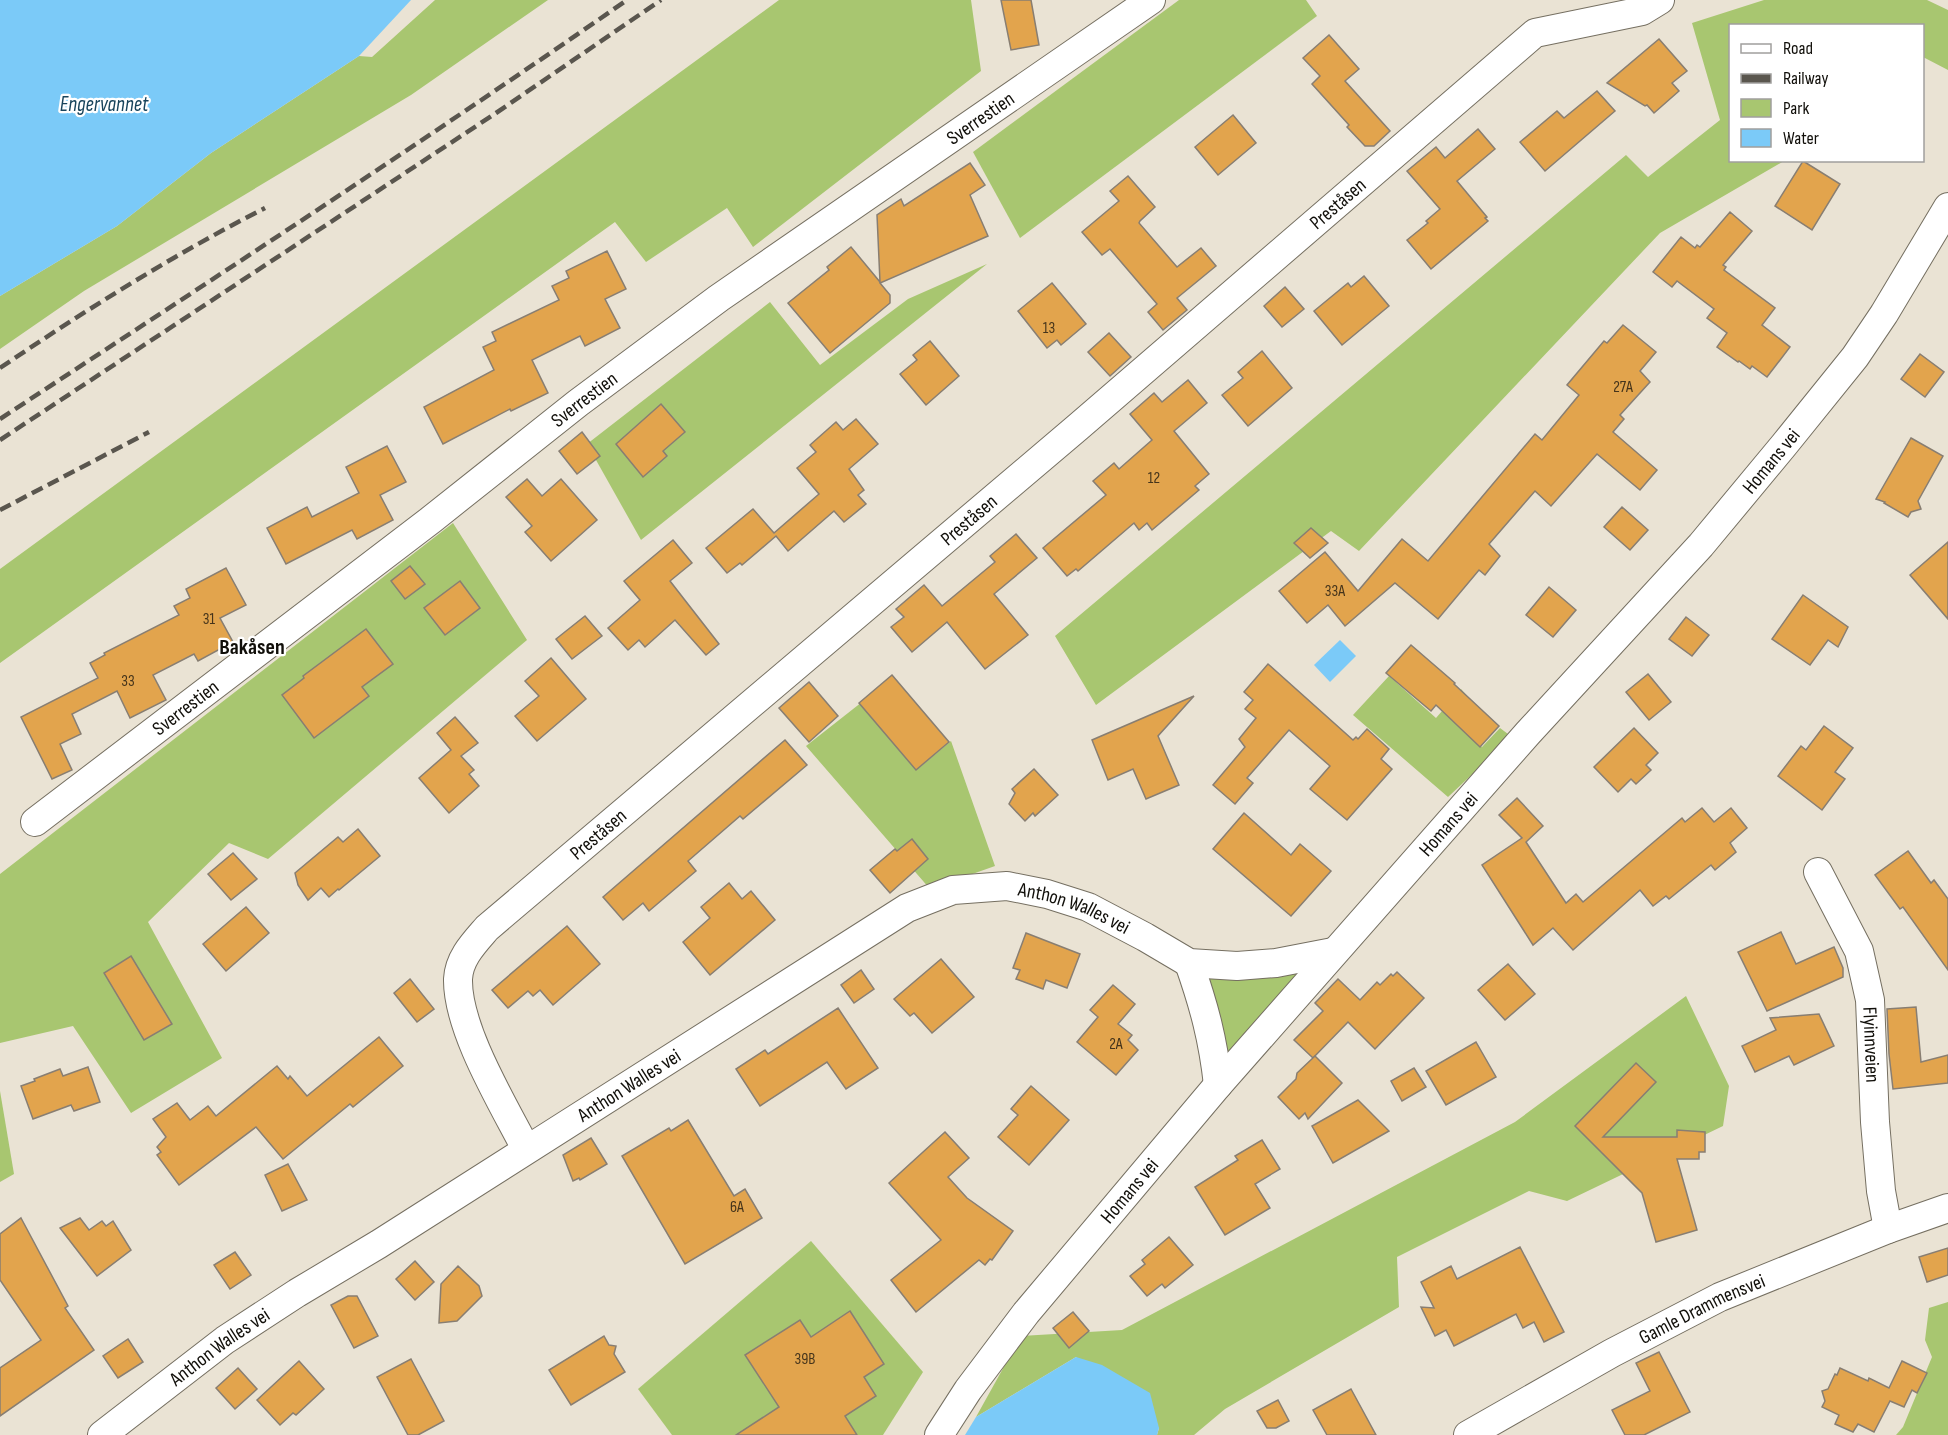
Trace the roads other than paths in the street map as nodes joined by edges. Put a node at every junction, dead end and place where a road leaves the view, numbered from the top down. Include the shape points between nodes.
1 (1151, 0) edge
2 (1660, 0) edge
3 (1948, 207) edge
4 (35, 822) dead end
5 (1818, 872) dead end
6 (1333, 952) junction
7 (1189, 963) junction
8 (1218, 1085) junction
9 (526, 1149) junction
10 (1948, 1208) edge
11 (1888, 1229) junction
12 (102, 1435) edge
13 (939, 1435) edge
14 (1468, 1435) edge

1 - 4 street, Sverrestien via 692,318
2 - 9 street, Preståsen via 1642,11 1534,33 1078,427 487,928 467,950 458,978 462,1010 480,1059
3 - 6 street, Homans vei via 1861,348 1769,463 1701,545
5 - 11 street, Flyinnveien via 1859,951 1870,1000 1875,1122
6 - 7 street, Anthon Walles vei via 1266,964
6 - 8 street, Homans vei
7 - 8 street via 1213,1044
7 - 9 street, Anthon Walles vei via 1088,907 1047,894 1007,886 953,890 898,913
8 - 13 street, Homans vei via 1026,1313
9 - 12 street, Anthon Walles vei via 225,1340
10 - 11 street, Gamle Drammensvei
11 - 14 street, Gamle Drammensvei via 1720,1297

